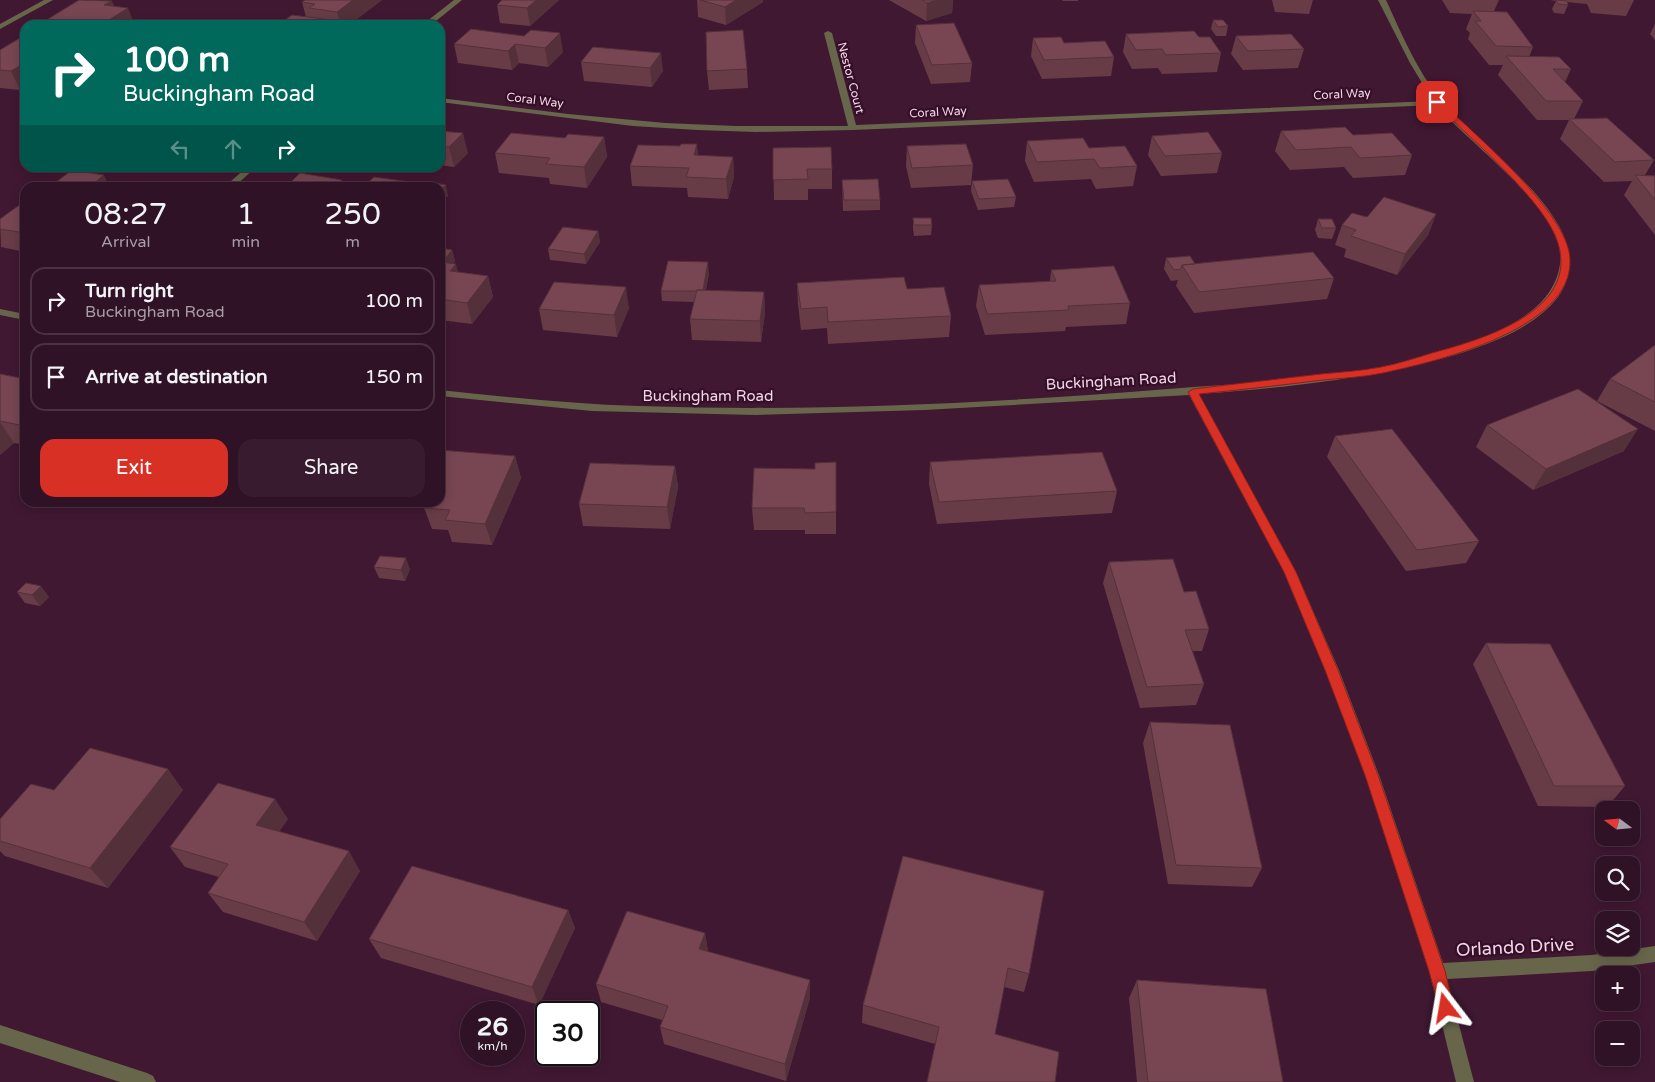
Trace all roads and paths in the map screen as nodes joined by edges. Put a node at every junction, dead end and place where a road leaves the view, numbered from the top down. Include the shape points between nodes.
1 (48, 0) edge
2 (458, 0) edge
3 (1382, 0) edge
4 (432, 20) edge
5 (0, 26) edge
6 (828, 33) dead end
7 (445, 101) edge
8 (1437, 102) junction
9 (853, 128) junction
10 (246, 172) edge
11 (234, 182) edge
12 (0, 312) edge
13 (20, 316) edge
14 (1193, 392) junction
15 (445, 394) edge
16 (1655, 954) edge
17 (1437, 971) junction
18 (0, 1034) edge
19 (147, 1082) edge
20 (1465, 1082) edge

1 - 5 street
2 - 4 street
3 - 8 street, Buckingham Road via 1402,43
6 - 9 street, Nestor Court
7 - 9 street, Coral Way via 608,121 699,128
8 - 9 street, Coral Way
8 - 14 street, Buckingham Road via 1511,174 1541,207 1559,235 1566,259 1562,285 1544,308 1509,330 1468,346 1382,370
10 - 11 street
12 - 13 street
14 - 15 street, Buckingham Road via 857,410 715,412 571,407
14 - 17 street via 1290,572 1332,670 1372,775
16 - 17 street, Orlando Drive via 1592,963
17 - 20 street
18 - 19 street

